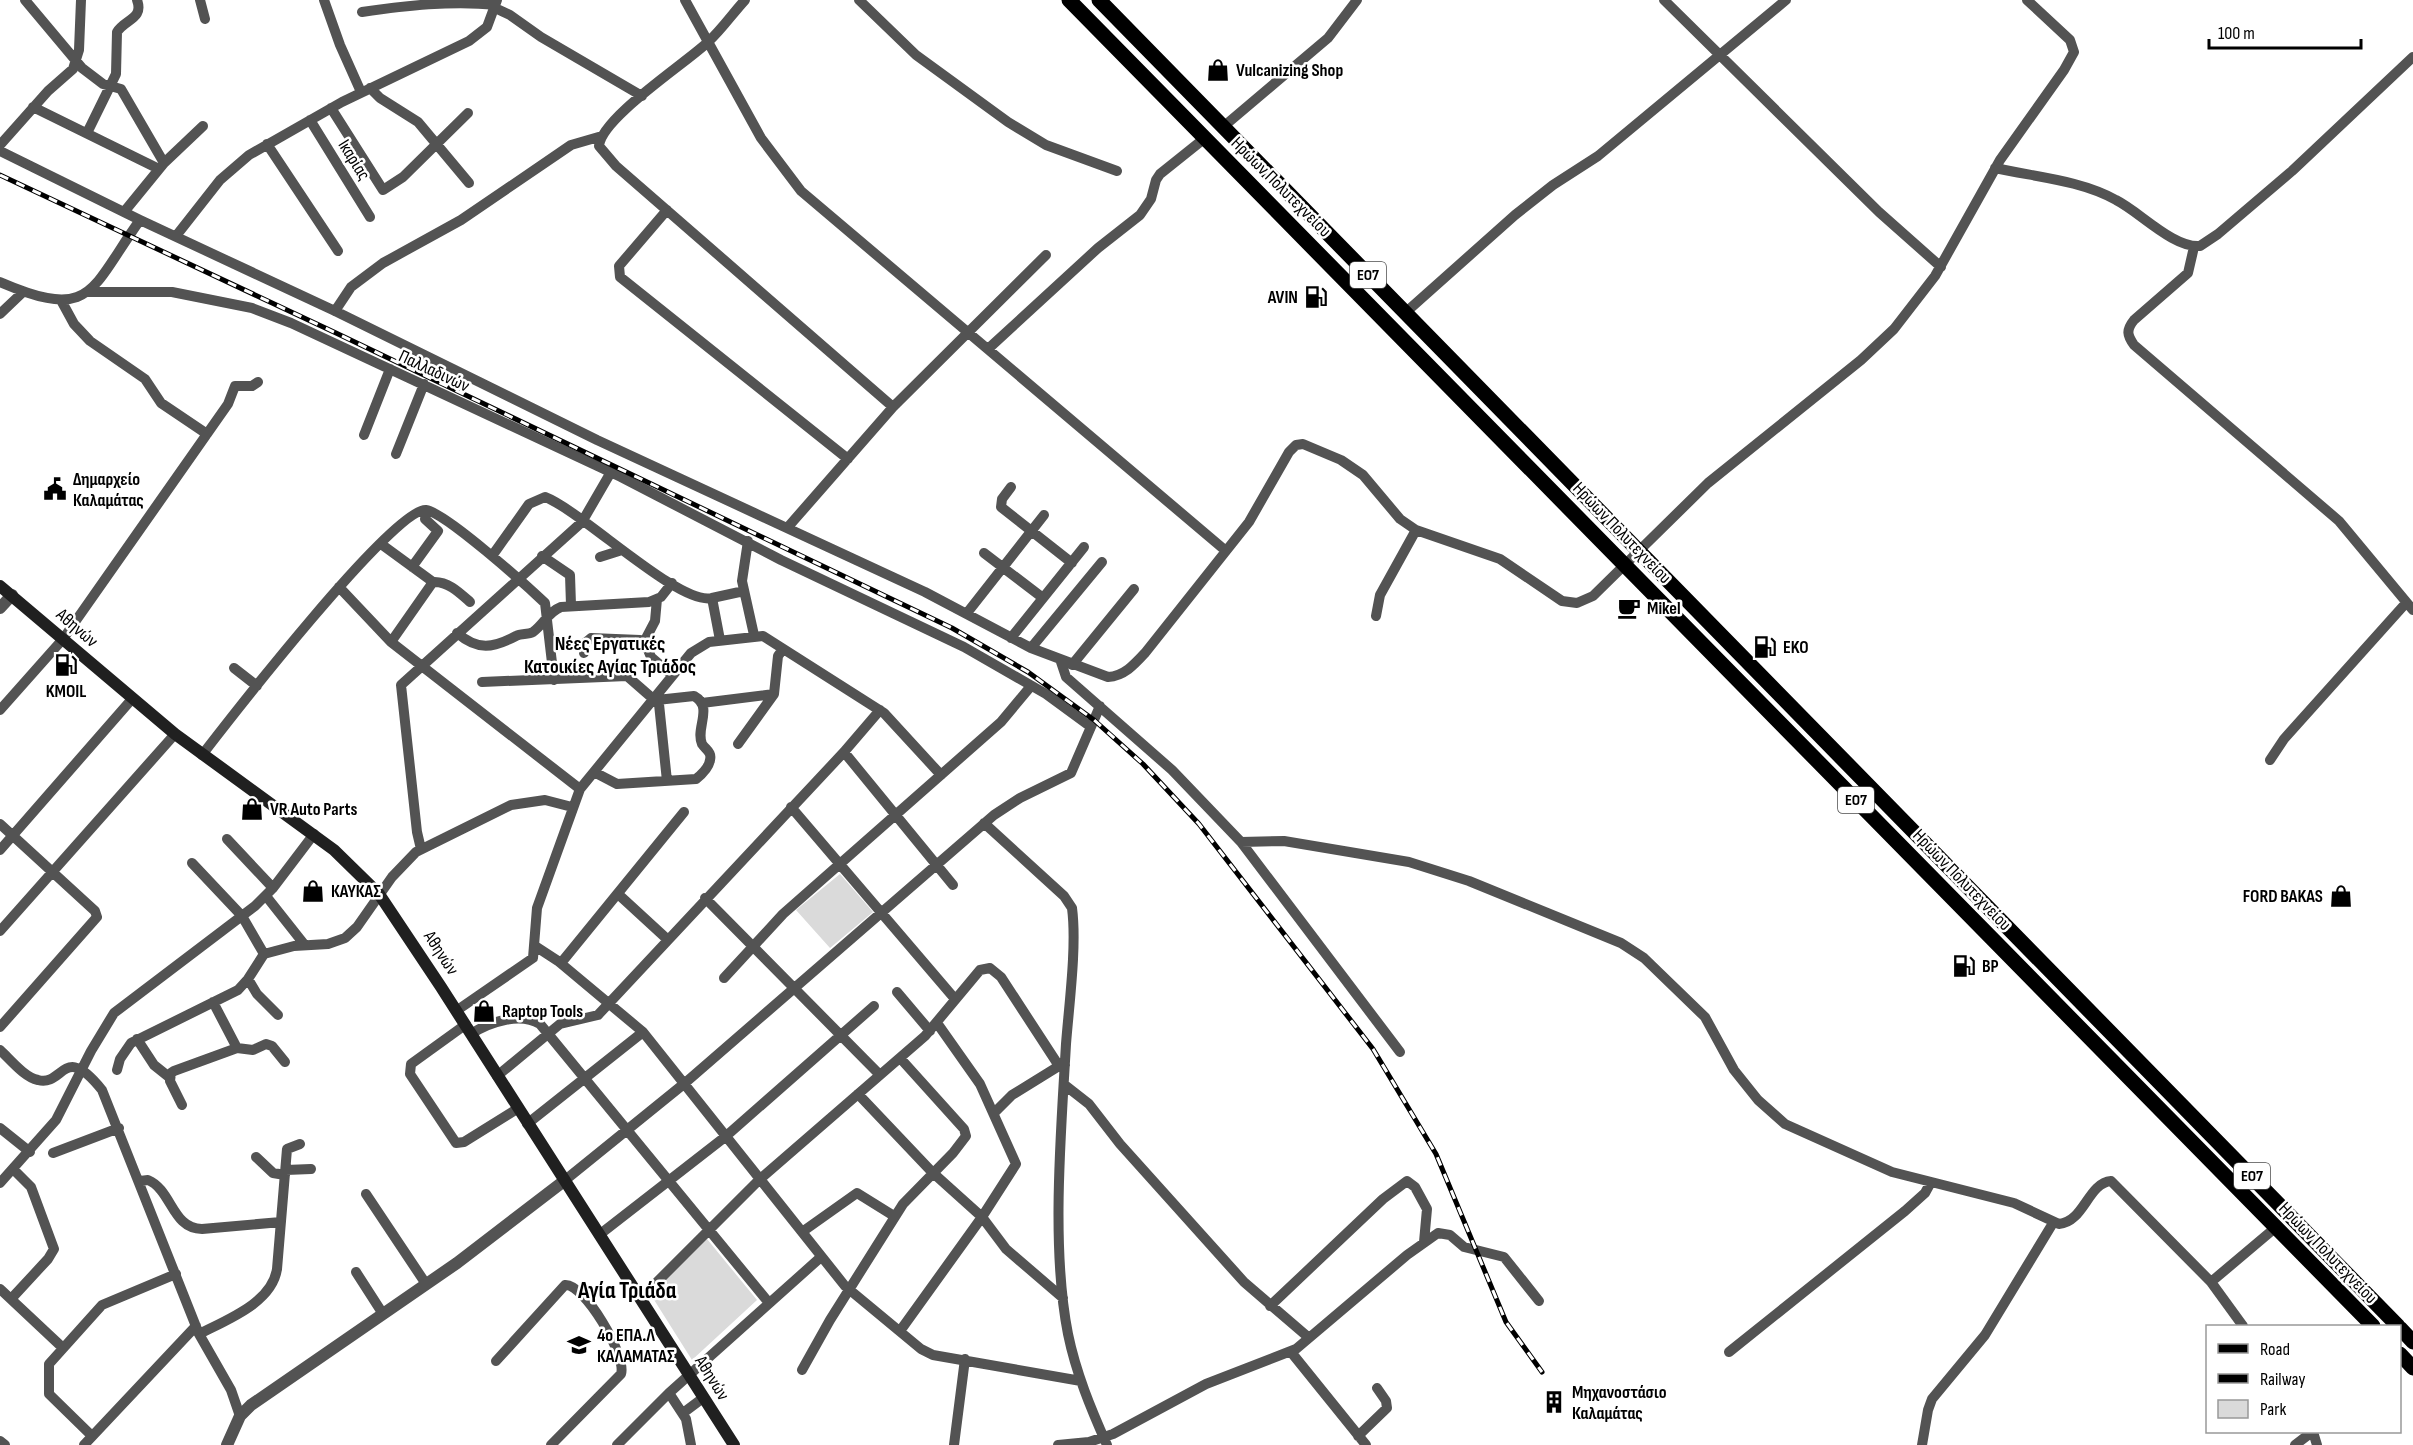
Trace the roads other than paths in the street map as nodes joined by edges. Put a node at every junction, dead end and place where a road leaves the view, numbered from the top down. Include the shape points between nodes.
1 (25, 0) edge
2 (81, 0) edge
3 (137, 0) edge
4 (200, 0) edge
5 (324, 0) edge
6 (685, 0) edge
7 (745, 0) edge
8 (859, 0) edge
9 (1069, 0) edge
10 (1099, 0) edge
11 (1357, 0) edge
12 (1664, 0) edge
13 (1786, 0) edge
14 (2027, 0) edge
15 (496, 4) edge
16 (362, 12) dead end
17 (205, 19) dead end
18 (708, 42) junction
19 (1718, 56) junction
20 (2413, 57) edge
21 (77, 62) junction
22 (111, 86) junction
23 (366, 90) junction
24 (642, 96) junction
25 (33, 107) junction
26 (331, 108) junction
27 (468, 113) dead end
28 (310, 120) junction
29 (203, 126) dead end
30 (1223, 126) junction
31 (87, 133) junction
32 (602, 136) junction
33 (1205, 138) junction
34 (267, 144) junction
35 (0, 145) edge
36 (437, 145) junction
37 (0, 151) edge
38 (162, 166) junction
39 (1995, 168) junction
40 (1116, 171) dead end
41 (469, 183) dead end
42 (667, 210) junction
43 (124, 212) junction
44 (370, 217) dead end
45 (140, 220) junction
46 (176, 236) junction
47 (2194, 247) junction
48 (338, 251) dead end
49 (1046, 255) dead end
50 (1941, 267) junction
51 (0, 282) edge
52 (23, 292) junction
53 (89, 292) junction
54 (62, 302) junction
55 (335, 311) junction
56 (1405, 313) junction
57 (0, 314) edge
58 (968, 333) junction
59 (988, 350) junction
60 (390, 369) junction
61 (258, 382) dead end
62 (424, 384) junction
63 (893, 407) junction
64 (207, 434) junction
65 (364, 435) dead end
66 (396, 454) dead end
67 (848, 459) junction
68 (611, 472) junction
69 (1011, 487) dead end
70 (1044, 515) dead end
71 (425, 519) dead end
72 (582, 522) junction
73 (788, 527) junction
74 (1416, 530) junction
75 (1031, 532) junction
76 (748, 541) junction
77 (381, 544) junction
78 (1084, 547) dead end
79 (622, 550) junction
80 (1226, 551) junction
81 (1637, 551) junction
82 (984, 554) dead end
83 (492, 556) junction
84 (542, 556) junction
85 (600, 557) dead end
86 (1102, 562) dead end
87 (1071, 563) junction
88 (1625, 564) junction
89 (412, 567) junction
90 (1003, 568) junction
91 (520, 579) junction
92 (433, 582) junction
93 (672, 583) junction
94 (0, 586) edge
95 (339, 587) junction
96 (1134, 589) dead end
97 (744, 591) junction
98 (12, 596) junction
99 (712, 598) junction
100 (1043, 598) junction
101 (657, 599) junction
102 (470, 602) dead end
103 (571, 605) junction
104 (2409, 606) edge
105 (0, 608) edge
106 (967, 613) junction
107 (1376, 616) dead end
108 (547, 617) junction
109 (457, 633) junction
110 (754, 635) junction
111 (1011, 638) junction
112 (63, 639) junction
113 (720, 640) junction
114 (391, 642) junction
115 (644, 642) junction
116 (1031, 648) junction
117 (783, 649) junction
118 (584, 653) dead end
119 (1061, 662) junction
120 (1072, 665) junction
121 (420, 666) junction
122 (234, 668) dead end
123 (672, 675) junction
124 (554, 680) junction
125 (482, 682) dead end
126 (256, 686) junction
127 (1031, 686) junction
128 (774, 694) junction
129 (655, 698) junction
130 (132, 699) junction
131 (702, 703) junction
132 (1100, 706) junction
133 (0, 710) edge
134 (879, 710) junction
135 (1091, 727) junction
136 (174, 734) junction
137 (738, 744) dead end
138 (844, 752) junction
139 (202, 754) junction
140 (2270, 760) dead end
141 (594, 772) junction
142 (941, 775) junction
143 (667, 781) junction
144 (580, 789) junction
145 (572, 807) junction
146 (790, 807) junction
147 (684, 812) dead end
148 (895, 815) junction
149 (984, 823) junction
150 (0, 824) edge
151 (314, 834) junction
152 (14, 835) junction
153 (227, 839) dead end
154 (1241, 842) junction
155 (421, 849) junction
156 (0, 850) edge
157 (192, 863) dead end
158 (839, 864) junction
159 (936, 865) junction
160 (54, 871) junction
161 (953, 885) dead end
162 (269, 892) junction
163 (618, 894) junction
164 (705, 898) junction
165 (881, 913) junction
166 (242, 916) junction
167 (0, 931) edge
168 (667, 939) junction
169 (304, 944) junction
170 (535, 946) junction
171 (755, 946) junction
172 (264, 954) junction
173 (561, 963) junction
174 (724, 978) dead end
175 (248, 979) junction
176 (795, 987) junction
177 (897, 992) dead end
178 (955, 999) junction
179 (213, 1002) junction
180 (609, 1004) junction
181 (874, 1006) dead end
182 (456, 1011) junction
183 (278, 1015) dead end
184 (0, 1027) edge
185 (934, 1027) junction
186 (468, 1029) junction
187 (643, 1032) junction
188 (549, 1034) junction
189 (842, 1035) junction
190 (136, 1039) junction
191 (237, 1048) junction
192 (0, 1050) edge
193 (1400, 1052) dead end
194 (900, 1058) junction
195 (285, 1062) dead end
196 (1062, 1066) junction
197 (81, 1068) junction
198 (117, 1070) dead end
199 (880, 1075) junction
200 (497, 1076) junction
201 (169, 1077) junction
202 (584, 1080) junction
203 (685, 1083) junction
204 (1066, 1086) junction
205 (858, 1094) junction
206 (183, 1105) dead end
207 (518, 1109) junction
208 (994, 1113) junction
209 (527, 1124) junction
210 (0, 1128) edge
211 (119, 1128) junction
212 (626, 1130) junction
213 (725, 1137) junction
214 (300, 1144) dead end
215 (30, 1152) junction
216 (53, 1153) dead end
217 (256, 1157) dead end
218 (13, 1169) junction
219 (311, 1169) dead end
220 (933, 1172) junction
221 (286, 1173) junction
222 (759, 1180) junction
223 (140, 1181) junction
224 (564, 1181) junction
225 (668, 1182) junction
226 (1931, 1182) junction
227 (0, 1183) edge
228 (366, 1194) dead end
229 (894, 1216) junction
230 (982, 1217) junction
231 (281, 1222) junction
232 (2053, 1223) junction
233 (2276, 1228) junction
234 (708, 1230) junction
235 (802, 1232) junction
236 (599, 1234) junction
237 (1424, 1242) junction
238 (821, 1257) junction
239 (356, 1272) dead end
240 (176, 1274) junction
241 (2211, 1282) junction
242 (426, 1284) junction
243 (0, 1289) edge
244 (849, 1290) junction
245 (641, 1298) junction
246 (1063, 1298) junction
247 (11, 1299) junction
248 (1539, 1301) dead end
249 (769, 1303) junction
250 (1270, 1306) junction
251 (383, 1314) junction
252 (2242, 1325) edge
253 (2372, 1325) edge
254 (2397, 1325) edge
255 (2401, 1329) edge
256 (198, 1330) junction
257 (900, 1331) junction
258 (1308, 1338) junction
259 (2413, 1342) edge
260 (63, 1348) junction
261 (1290, 1352) junction
262 (1729, 1352) dead end
263 (2401, 1355) edge
264 (965, 1359) junction
265 (496, 1361) dead end
266 (2413, 1368) edge
267 (802, 1370) dead end
268 (690, 1375) junction
269 (1081, 1381) junction
270 (1377, 1388) dead end
271 (669, 1393) junction
272 (703, 1398) junction
273 (682, 1413) junction
274 (240, 1416) junction
275 (2310, 1433) edge
276 (92, 1436) junction
277 (1358, 1436) junction
278 (0, 1441) edge
279 (1106, 1441) edge
280 (5, 1445) edge
281 (84, 1445) edge
282 (227, 1445) edge
283 (551, 1445) edge
284 (617, 1445) edge
285 (691, 1445) edge
286 (734, 1445) edge
287 (954, 1445) edge
288 (1058, 1445) edge
289 (1366, 1445) edge
290 (1922, 1445) edge
291 (2295, 1445) edge

1 - 21 street
2 - 21 street
3 - 22 street via 138,13 117,32 118,68
4 - 17 street
5 - 23 street via 340,45
6 - 18 street
7 - 18 street
8 - 40 street via 916,55 1008,122 1055,149
9 - 33 main road, Ηρώων Πολυτεχνείου / ΕΟ7
10 - 30 main road, Ηρώων Πολυτεχνείου / ΕΟ7
11 - 30 street via 1328,38
12 - 19 street
13 - 19 street
14 - 39 street via 2072,45 2074,52
15 - 16 street via 445,1
15 - 23 street via 487,27 470,41
15 - 24 street via 541,38
18 - 24 street
18 - 58 street via 761,138 793,182
19 - 50 street via 1893,226
19 - 56 street via 1598,156 1515,215
20 - 47 street via 2292,171 2210,241
21 - 22 street via 97,80
21 - 25 street via 72,72
22 - 31 street
22 - 38 street via 121,89
23 - 26 street
23 - 36 street via 415,120
24 - 32 street
25 - 31 street
25 - 35 street
26 - 28 street
26 - 36 street via 383,190
27 - 36 street
28 - 34 street
28 - 44 street, Ικαρίας
29 - 38 street
30 - 56 main road, Ηρώων Πολυτεχνείου / ΕΟ7
31 - 38 street
32 - 42 street via 599,146 603,153
32 - 55 street via 571,145 461,219 383,263 351,287
33 - 59 street via 1160,174 1140,215 1098,248
33 - 88 main road, Ηρώων Πολυτεχνείου / ΕΟ7
34 - 46 street via 227,173
34 - 48 street
36 - 41 street
37 - 43 street
38 - 43 street
39 - 47 street via 2107,195 2175,240
39 - 50 street
42 - 63 street
42 - 67 street via 619,266 620,277
43 - 45 street
45 - 46 street
45 - 53 street
46 - 55 street
47 - 104 street via 2188,273 2134,320 2128,327 2128,336 2339,521
49 - 58 street
50 - 81 street via 1915,305 1880,344 1708,483
51 - 52 street
52 - 54 street
52 - 57 street
53 - 54 street
53 - 60 street, Παλλαδινών via 172,292 252,308
54 - 64 street via 71,321 87,338 145,379 161,403
55 - 73 street via 552,419
56 - 81 main road, Ηρώων Πολυτεχνείου / ΕΟ7
58 - 59 street
58 - 63 street
59 - 80 street
60 - 62 street, Παλλαδινών
60 - 65 street
61 - 64 street via 235,386 228,404
62 - 66 street
62 - 68 street, Παλλαδινών
63 - 67 street
64 - 112 street
67 - 73 street
68 - 72 street
68 - 76 street, Παλλαδινών
69 - 75 street via 1000,507
70 - 75 street
71 - 89 street via 438,531
72 - 79 street
72 - 83 street via 551,499 539,498 527,507
72 - 84 street
73 - 106 street
74 - 80 street via 1400,519 1362,475 1341,460 1302,444 1289,452 1249,522
74 - 88 street via 1493,555 1566,602 1577,603 1593,596
74 - 107 street via 1380,595
75 - 87 street
75 - 90 street
76 - 97 street via 742,567
76 - 127 street, Παλλαδινών via 964,647
77 - 83 street via 403,520 416,511 426,510
77 - 89 street
77 - 95 street
78 - 87 street
79 - 85 street
79 - 93 street
80 - 120 street via 1132,668 1108,677
81 - 88 street
81 - 254 main road, Ηρώων Πολυτεχνείου / ΕΟ7
82 - 90 street
83 - 91 street
84 - 91 street
84 - 103 street via 570,575
86 - 116 street
87 - 100 street
88 - 233 main road, Ηρώων Πολυτεχνείου / ΕΟ7
89 - 92 street
90 - 100 street
90 - 106 street
91 - 108 street via 545,603
91 - 109 street
92 - 102 street via 454,588
92 - 114 street
93 - 99 street via 698,598
93 - 101 street
94 - 98 main road, Αθηνών
95 - 114 street
95 - 126 street
96 - 120 street
97 - 99 street
97 - 110 street
98 - 105 street
98 - 112 main road, Αθηνών
99 - 113 street
100 - 111 street
101 - 103 street
101 - 115 street via 655,621
103 - 108 street via 556,609
104 - 140 street via 2284,739
106 - 111 street
108 - 109 street via 532,633 518,635 504,644 472,645
108 - 124 street
109 - 121 street
110 - 113 street
110 - 117 street via 763,636
111 - 116 street
112 - 130 main road, Αθηνών
112 - 133 street
113 - 123 street via 691,653
114 - 121 street
115 - 118 street via 591,638 585,643
115 - 123 street via 651,657
116 - 119 street
117 - 128 street via 778,657
117 - 134 street
119 - 120 street
119 - 132 street via 1066,677
121 - 144 street
121 - 155 street via 403,682 400,691
122 - 126 street
123 - 129 street
124 - 125 street
124 - 129 street via 625,676
126 - 139 street
127 - 135 street, Παλλαδινών
127 - 142 street via 1001,722
128 - 131 street
128 - 137 street
129 - 131 street via 694,696
129 - 141 street
129 - 143 street via 661,715
130 - 136 main road, Αθηνών
130 - 152 street
131 - 143 street via 700,728 710,762 696,779
132 - 135 street
132 - 154 street via 1172,770
134 - 138 street
134 - 142 street via 907,735
135 - 149 street via 1071,773 1020,798
136 - 139 main road, Αθηνών
136 - 160 street
138 - 146 street
138 - 148 street
139 - 151 main road, Αθηνών
141 - 143 street via 617,784
141 - 144 street
142 - 148 street
144 - 145 street
145 - 155 street via 545,800 522,802
145 - 170 street via 537,908
146 - 158 street
146 - 164 street
147 - 163 street
148 - 158 street
148 - 159 street
149 - 159 street
149 - 196 street via 1071,905
150 - 152 street
151 - 162 street
151 - 182 main road, Αθηνών via 364,877 387,905
152 - 156 street
152 - 160 street
153 - 162 street
154 - 193 street
154 - 226 street via 1284,841 1415,863 1628,946 1705,1017 1734,1070 1758,1100 1785,1124 1880,1168
155 - 169 street via 392,877 348,936 328,944
157 - 166 street
158 - 165 street
158 - 171 street via 783,914
159 - 161 street
159 - 165 street
160 - 167 street
160 - 184 street via 97,917
162 - 166 street
162 - 169 street
163 - 168 street
163 - 173 street
164 - 168 street
164 - 171 street
165 - 176 street
165 - 178 street
166 - 172 street
166 - 197 street via 119,1008
168 - 180 street
169 - 172 street
170 - 173 street
170 - 182 street via 534,957 525,966
171 - 174 street
171 - 176 street
172 - 175 street
173 - 180 street
175 - 179 street via 238,990
175 - 183 street via 256,994
176 - 189 street
176 - 203 street
177 - 185 street
178 - 185 street
178 - 196 street via 978,971 986,968 996,972
179 - 190 street
179 - 191 street
180 - 187 street
180 - 188 street via 595,1017 567,1021
181 - 189 street
182 - 186 main road, Αθηνών
185 - 194 street
185 - 208 street via 980,1084
186 - 188 street via 520,1018 537,1022
186 - 200 main road, Αθηνών
186 - 207 street via 411,1064 410,1074 456,1143
187 - 202 street
187 - 203 street
188 - 200 street
188 - 202 street
189 - 199 street
189 - 213 street
190 - 198 street
190 - 201 street via 154,1065
191 - 195 street via 249,1050 269,1044
191 - 201 street via 174,1071
192 - 197 street via 38,1080 47,1080 72,1067
194 - 199 street
194 - 220 street via 966,1132 953,1153
196 - 204 street
196 - 208 street via 1012,1095
197 - 211 street via 102,1090
197 - 215 street via 56,1120
199 - 205 street
200 - 207 main road, Αθηνών
201 - 206 street
202 - 209 street
202 - 212 street
203 - 212 street
203 - 213 street
204 - 246 street via 1060,1213
204 - 250 street via 1089,1104 1230,1268
205 - 220 street
205 - 222 street
207 - 209 main road, Αθηνών
208 - 230 street via 1016,1164
209 - 224 main road, Αθηνών
210 - 215 street
211 - 216 street
211 - 223 street
212 - 224 street
212 - 225 street
213 - 222 street
213 - 225 street
214 - 221 street via 288,1148
215 - 218 street
217 - 221 street via 273,1173
218 - 227 street
218 - 247 street via 31,1187 54,1249
219 - 221 street
220 - 229 street
220 - 230 street
221 - 231 street
222 - 234 street
222 - 235 street
223 - 231 street via 152,1181 158,1186 177,1216 190,1227
223 - 240 street
224 - 236 main road, Αθηνών
224 - 242 street
225 - 234 street
225 - 236 street
226 - 232 street via 2014,1203
226 - 262 street via 1905,1212
228 - 242 street
229 - 235 street via 857,1193
229 - 244 street
230 - 246 street via 1006,1249
230 - 257 street
231 - 256 street via 277,1269 270,1286 240,1313
232 - 241 street via 2067,1224 2101,1186 2111,1181
232 - 290 street via 1985,1335 1932,1398
233 - 241 street
233 - 253 main road, Ηρώων Πολυτεχνείου / ΕΟ7
234 - 245 street
234 - 249 street
235 - 238 street
236 - 245 main road, Αθηνών
237 - 248 street via 1443,1233 1464,1247 1504,1257
237 - 250 street via 1427,1209 1415,1187 1407,1181
237 - 258 street
238 - 244 street
238 - 249 street
239 - 251 street
240 - 256 street
240 - 260 street via 106,1302
241 - 252 street
242 - 251 street
243 - 247 street
244 - 257 street
244 - 267 street
245 - 268 main road, Αθηνών
246 - 269 street
247 - 260 street
249 - 268 street
250 - 258 street
251 - 274 street via 260,1398
255 - 259 main road, Ηρώων Πολυτεχνείου / ΕΟ7
256 - 274 street via 231,1390
256 - 276 street
257 - 264 street via 929,1353
258 - 261 street
260 - 276 street via 47,1367 49,1394
261 - 277 street
261 - 279 street via 1216,1379
263 - 266 main road
264 - 269 street
264 - 287 street
265 - 283 street via 565,1285 571,1284 580,1291 601,1321 623,1360 621,1374
268 - 271 street
268 - 272 main road, Αθηνών
269 - 279 street
270 - 277 street via 1387,1408
271 - 273 street
271 - 284 street
272 - 273 street
272 - 286 main road, Αθηνών
273 - 285 street
274 - 282 street
275 - 291 street
276 - 281 street
277 - 289 street
278 - 280 street
279 - 288 street

